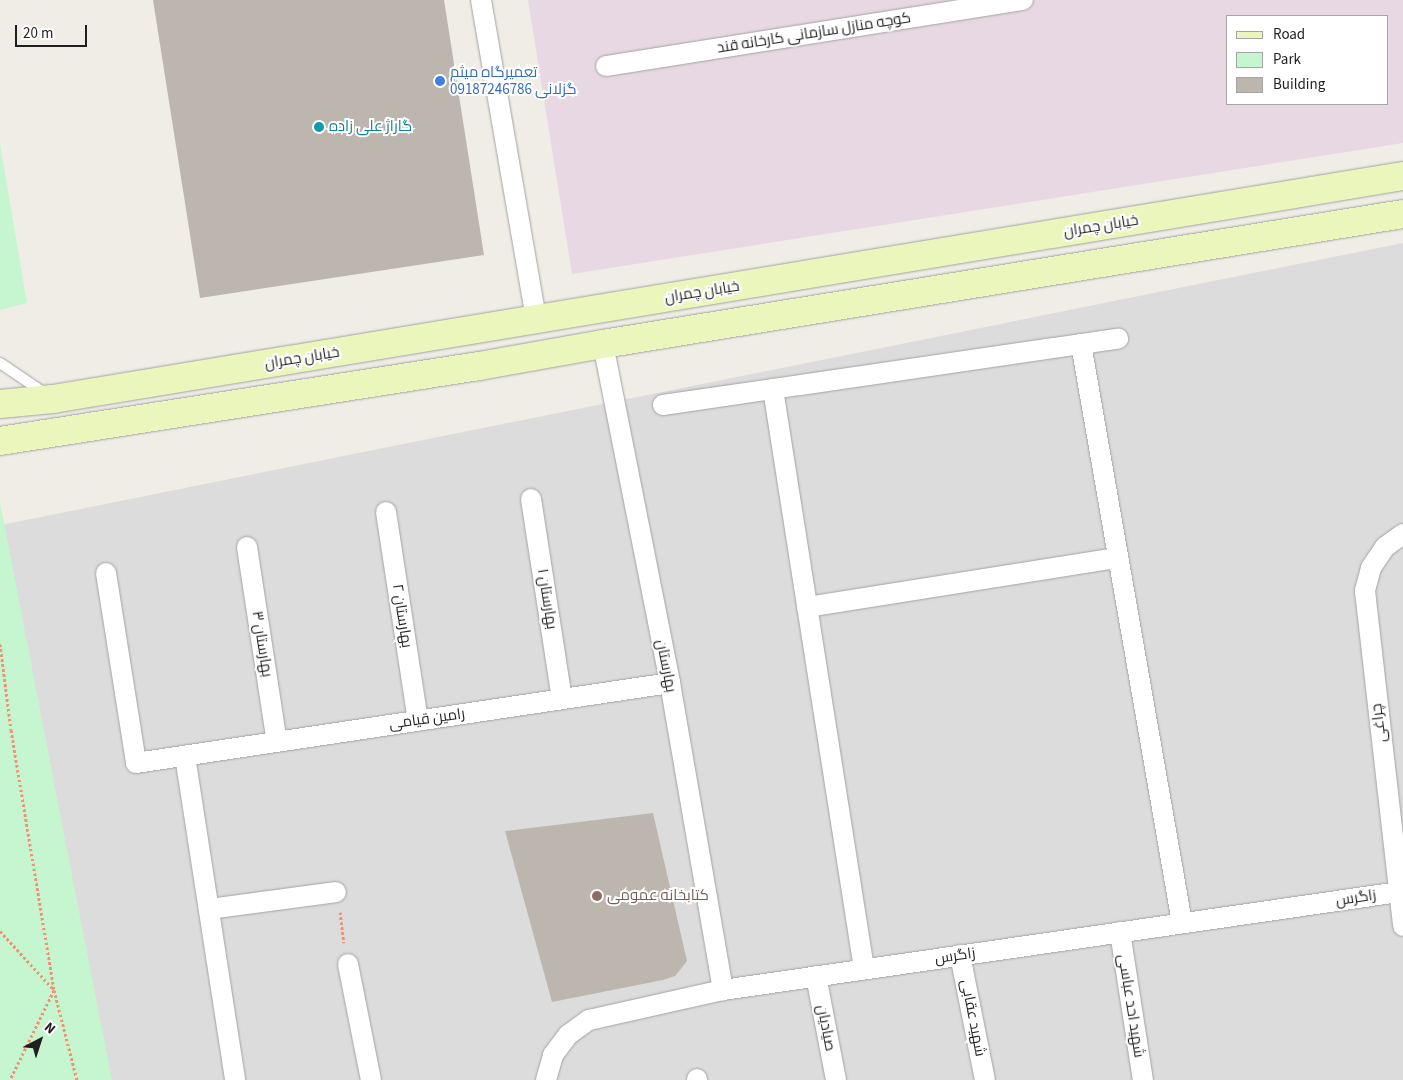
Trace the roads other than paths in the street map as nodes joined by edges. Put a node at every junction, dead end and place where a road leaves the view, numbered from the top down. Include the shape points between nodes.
1 (480, 0) edge
2 (1022, 0) edge
3 (606, 66) dead end
4 (1403, 176) edge
5 (1403, 214) edge
6 (536, 320) junction
7 (475, 330) junction
8 (1118, 338) dead end
9 (603, 344) junction
10 (1081, 344) junction
11 (0, 363) edge
12 (479, 366) junction
13 (773, 389) junction
14 (53, 399) junction
15 (0, 404) edge
16 (663, 405) dead end
17 (0, 441) edge
18 (531, 499) dead end
19 (386, 512) dead end
20 (1403, 534) edge
21 (247, 547) dead end
22 (1118, 558) junction
23 (106, 574) dead end
24 (807, 607) junction
25 (670, 683) junction
26 (562, 699) junction
27 (418, 721) junction
28 (277, 742) junction
29 (185, 756) junction
30 (336, 892) road end
31 (1399, 892) junction
32 (208, 909) junction
33 (1182, 923) junction
34 (1403, 926) edge
35 (1120, 932) junction
36 (960, 955) junction
37 (348, 964) road end
38 (864, 969) junction
39 (816, 976) junction
40 (723, 990) junction
41 (235, 1080) edge
42 (371, 1080) edge
43 (546, 1080) edge
44 (836, 1080) edge
45 (985, 1080) edge
46 (1143, 1080) edge

1 - 6 street
2 - 3 street, کوچه منازل سازمانی کارخانه قند
4 - 6 main road, خیابان چمران
5 - 9 main road
6 - 7 main road, خیابان چمران
7 - 12 main road
7 - 14 main road, خیابان چمران
8 - 10 street
9 - 12 main road
9 - 25 street, بهارستان
10 - 13 street
10 - 22 street
11 - 14 lane
12 - 17 main road
13 - 16 street
13 - 24 street
14 - 15 main road, خیابان چمران
18 - 26 street, بهارستان ۱
19 - 27 street, بهارستان ۲
20 - 31 street, چراغی via 1384,547 1371,568 1365,591
21 - 28 street, بهارستان ۳
22 - 24 street
22 - 33 street
23 - 29 street, رامین قیامی via 136,763
24 - 38 street
25 - 26 street, رامین قیامی
25 - 40 street, بهارستان
26 - 27 street, رامین قیامی
27 - 28 street, رامین قیامی
28 - 29 street, رامین قیامی
29 - 32 street
30 - 32 street
31 - 33 street, زاگرس
31 - 34 street, چراغی
32 - 41 street
33 - 35 street, زاگرس
35 - 36 street, زاگرس
35 - 46 street, شهید احد عباسی
36 - 38 street, زاگرس
36 - 45 street, شهید عقابی
37 - 42 street
38 - 39 street, زاگرس
39 - 40 street, زاگرس
39 - 44 street, صیادیان
40 - 43 street, زاگرس via 589,1020 568,1035 553,1055

